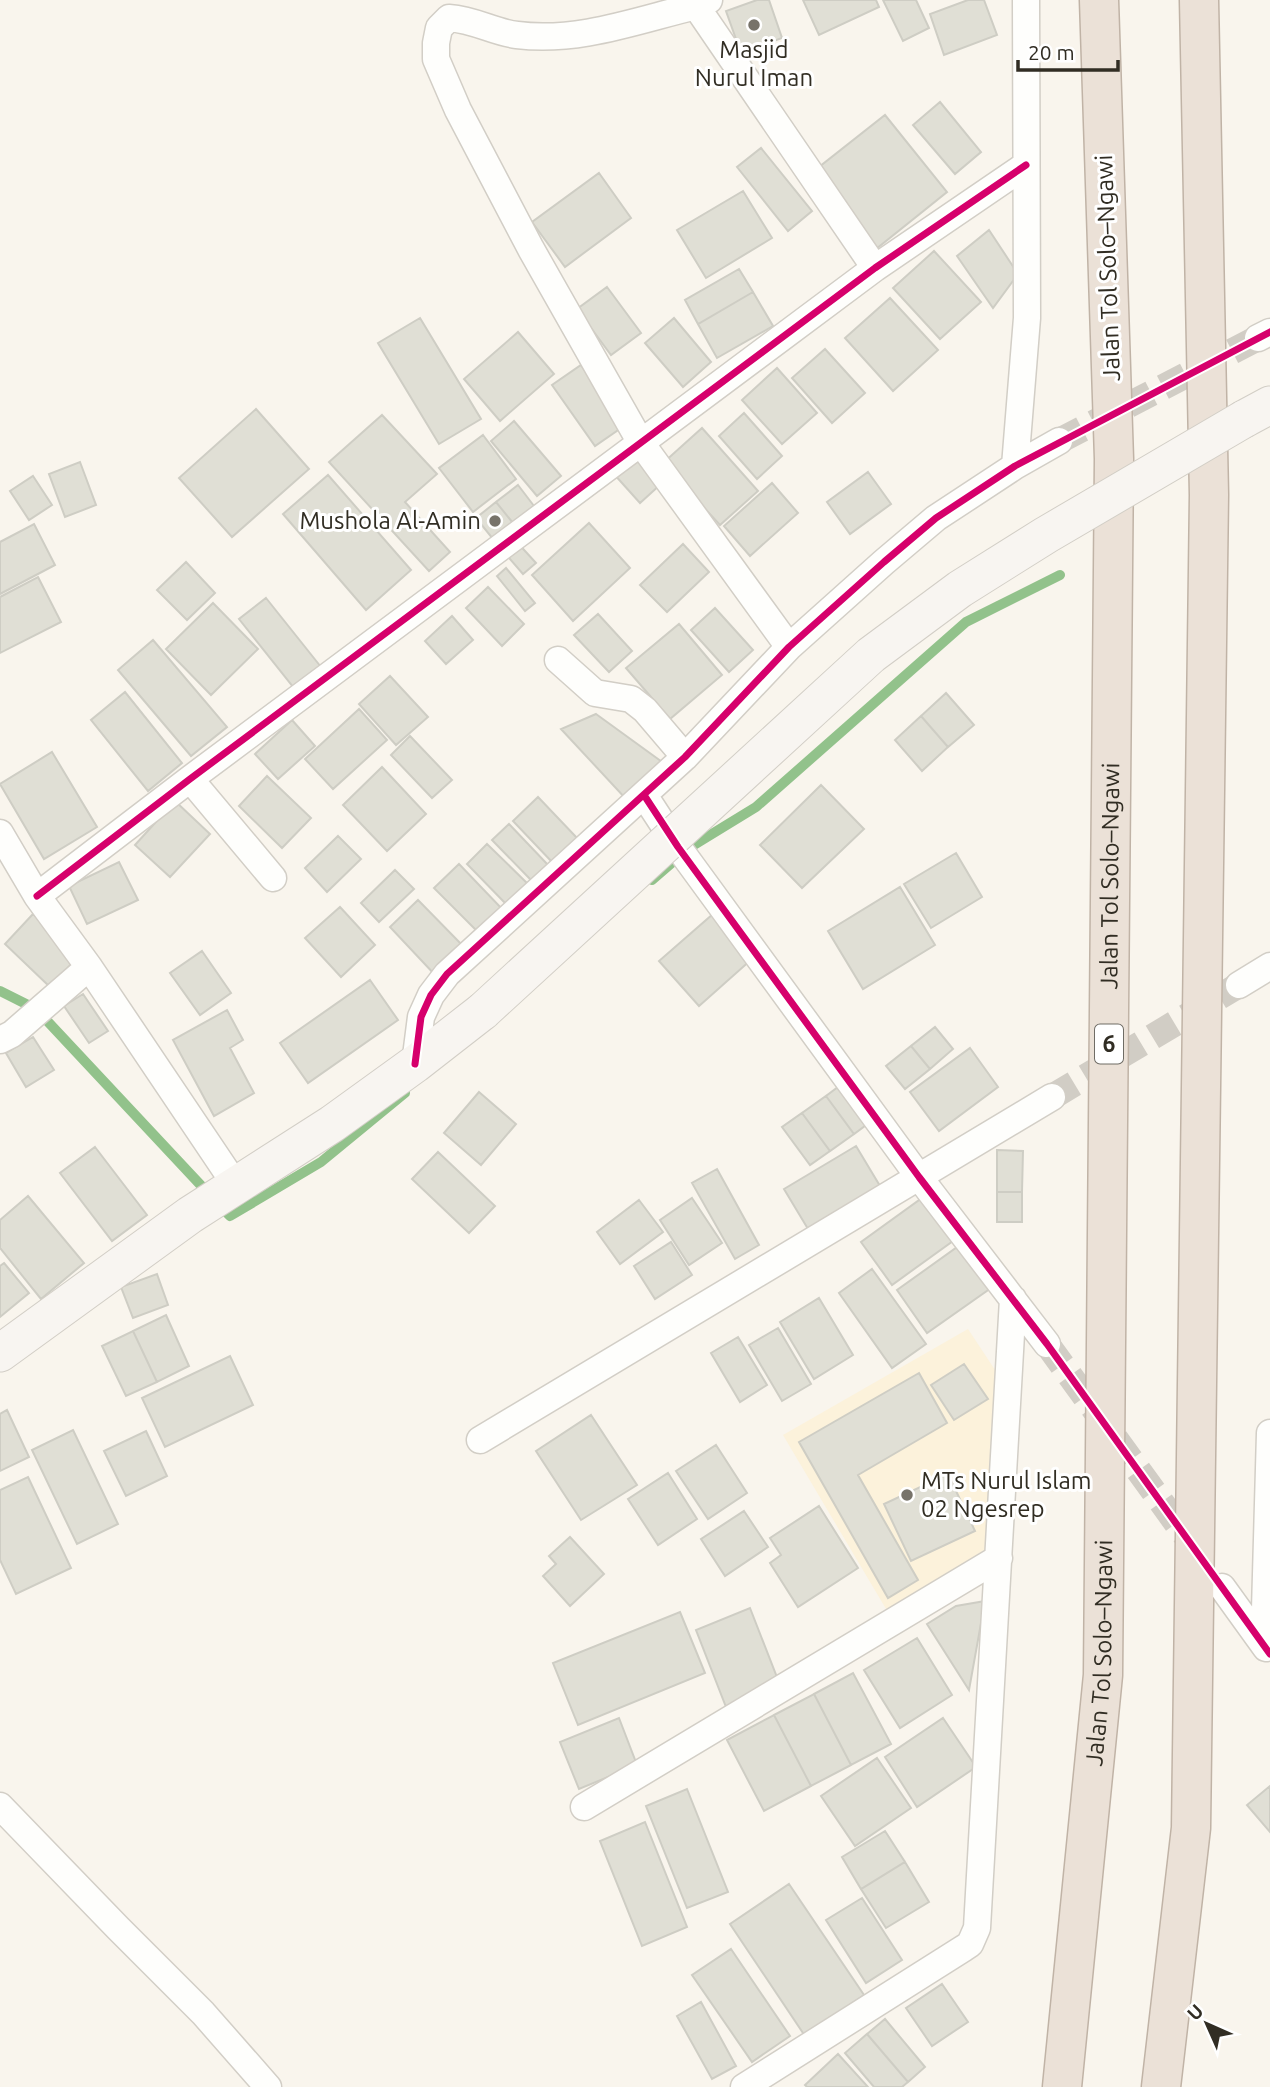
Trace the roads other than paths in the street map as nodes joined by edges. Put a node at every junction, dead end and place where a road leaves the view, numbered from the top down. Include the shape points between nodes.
1 (1026, 0) edge
2 (1099, 0) edge
3 (1199, 0) edge
4 (703, 3) edge
5 (1026, 164) junction
6 (875, 268) junction
7 (1270, 404) edge
8 (1059, 442) tunnel mouth
9 (641, 443) junction
10 (1015, 466) junction
11 (789, 647) junction
12 (558, 660) dead end
13 (685, 757) junction
14 (190, 779) junction
15 (644, 795) junction
16 (0, 833) edge
17 (273, 878) dead end
18 (37, 896) junction
19 (89, 967) junction
20 (1270, 967) edge
21 (1239, 985) tunnel mouth
22 (6, 1037) edge
23 (415, 1064) junction
24 (1052, 1097) tunnel mouth
25 (919, 1177) junction
26 (230, 1190) junction
27 (1013, 1299) junction
28 (1047, 1343) tunnel mouth
29 (0, 1353) edge
30 (1270, 1433) edge
31 (480, 1440) dead end
32 (999, 1559) junction
33 (1222, 1587) dead end
34 (1267, 1650) edge
35 (0, 1806) edge
36 (584, 1807) dead end
37 (268, 2087) edge
38 (744, 2087) edge
39 (1062, 2087) edge
40 (1161, 2087) edge

1 - 5 street
2 - 39 highway, Jalan Tol Solo–Ngawi / 6 via 1114,459 1103,1675
3 - 40 highway via 1209,495 1191,1828
4 - 6 street
4 - 9 street via 590,33 554,37 514,35 468,19 449,18 439,28 436,43 436,59 458,110
5 - 6 street
5 - 10 street via 1027,318
6 - 9 street
7 - 23 main road, bridge via 1035,541 871,655 483,1011
8 - 10 street
9 - 11 street
9 - 14 street
10 - 11 street via 936,519
11 - 13 street
12 - 13 street via 595,693 631,699
13 - 15 street
14 - 17 street
14 - 18 street
15 - 23 street via 447,974 421,1017
15 - 25 street
16 - 18 street
18 - 19 street
19 - 22 street
19 - 26 street
20 - 21 street
23 - 26 main road
24 - 25 street
25 - 27 street
25 - 31 street
26 - 29 main road
27 - 28 street
27 - 32 street
30 - 34 street
32 - 36 street
32 - 38 street via 979,1918 974,1937 964,1948
33 - 34 street
35 - 37 street via 203,2013

